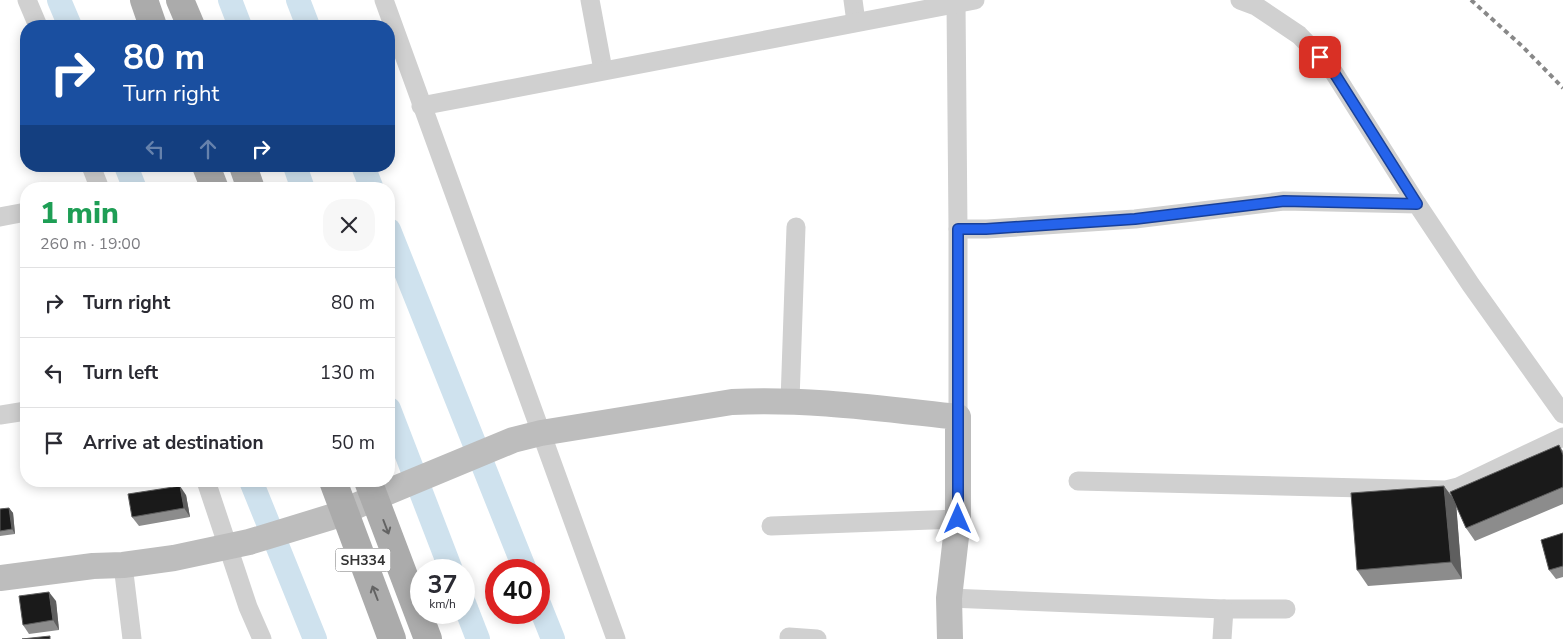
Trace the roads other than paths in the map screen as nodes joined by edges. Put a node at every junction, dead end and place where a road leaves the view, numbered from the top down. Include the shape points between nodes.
1 (28, 0) edge
2 (144, 0) edge
3 (180, 0) edge
4 (384, 0) edge
5 (590, 0) edge
6 (853, 0) edge
7 (975, 0) edge
8 (1240, 0) edge
9 (956, 3) junction
10 (36, 20) edge
11 (151, 20) edge
12 (188, 20) edge
13 (391, 20) edge
14 (856, 22) junction
15 (395, 32) edge
16 (603, 70) junction
17 (421, 106) junction
18 (1417, 204) junction
19 (20, 213) edge
20 (0, 217) edge
21 (796, 227) dead end
22 (958, 229) junction
23 (790, 401) junction
24 (20, 412) edge
25 (1563, 414) edge
26 (0, 415) edge
27 (958, 417) junction
28 (541, 433) junction
29 (1563, 437) edge
30 (1078, 481) dead end
31 (395, 484) edge
32 (209, 487) edge
33 (334, 487) edge
34 (378, 490) edge
35 (338, 514) junction
36 (958, 519) junction
37 (771, 526) dead end
38 (238, 545) junction
39 (123, 565) junction
40 (0, 578) edge
41 (949, 598) junction
42 (1224, 609) junction
43 (1286, 609) dead end
44 (789, 637) dead end
45 (132, 639) edge
46 (262, 639) edge
47 (392, 639) edge
48 (428, 639) edge
49 (616, 639) edge
50 (817, 639) edge
51 (950, 639) edge
52 (1222, 639) edge

1 - 10 street
2 - 11 main road
3 - 12 main road
4 - 13 street
5 - 16 street
6 - 14 street
7 - 9 street
8 - 18 street via 1256,6 1299,35 1331,68
9 - 14 street
9 - 22 street
14 - 16 street
15 - 17 street
16 - 17 street
17 - 28 street
18 - 22 street via 1284,201 1135,219
18 - 25 street
19 - 20 street
21 - 23 street
22 - 27 street
23 - 27 street
23 - 28 street via 732,402
24 - 26 street
27 - 36 street
28 - 31 street via 513,440
28 - 49 street
29 - 30 street via 1446,490
32 - 38 street
33 - 35 main road, SH334
34 - 35 street
34 -> 48 main road, SH334
35 - 38 street
47 -> 35 main road, SH334
36 - 37 street
36 - 41 street
38 - 39 street
38 - 46 street via 248,607
39 - 40 street
39 - 45 street
41 - 42 street
41 - 51 street
42 - 43 street
42 - 52 street
44 - 50 street

